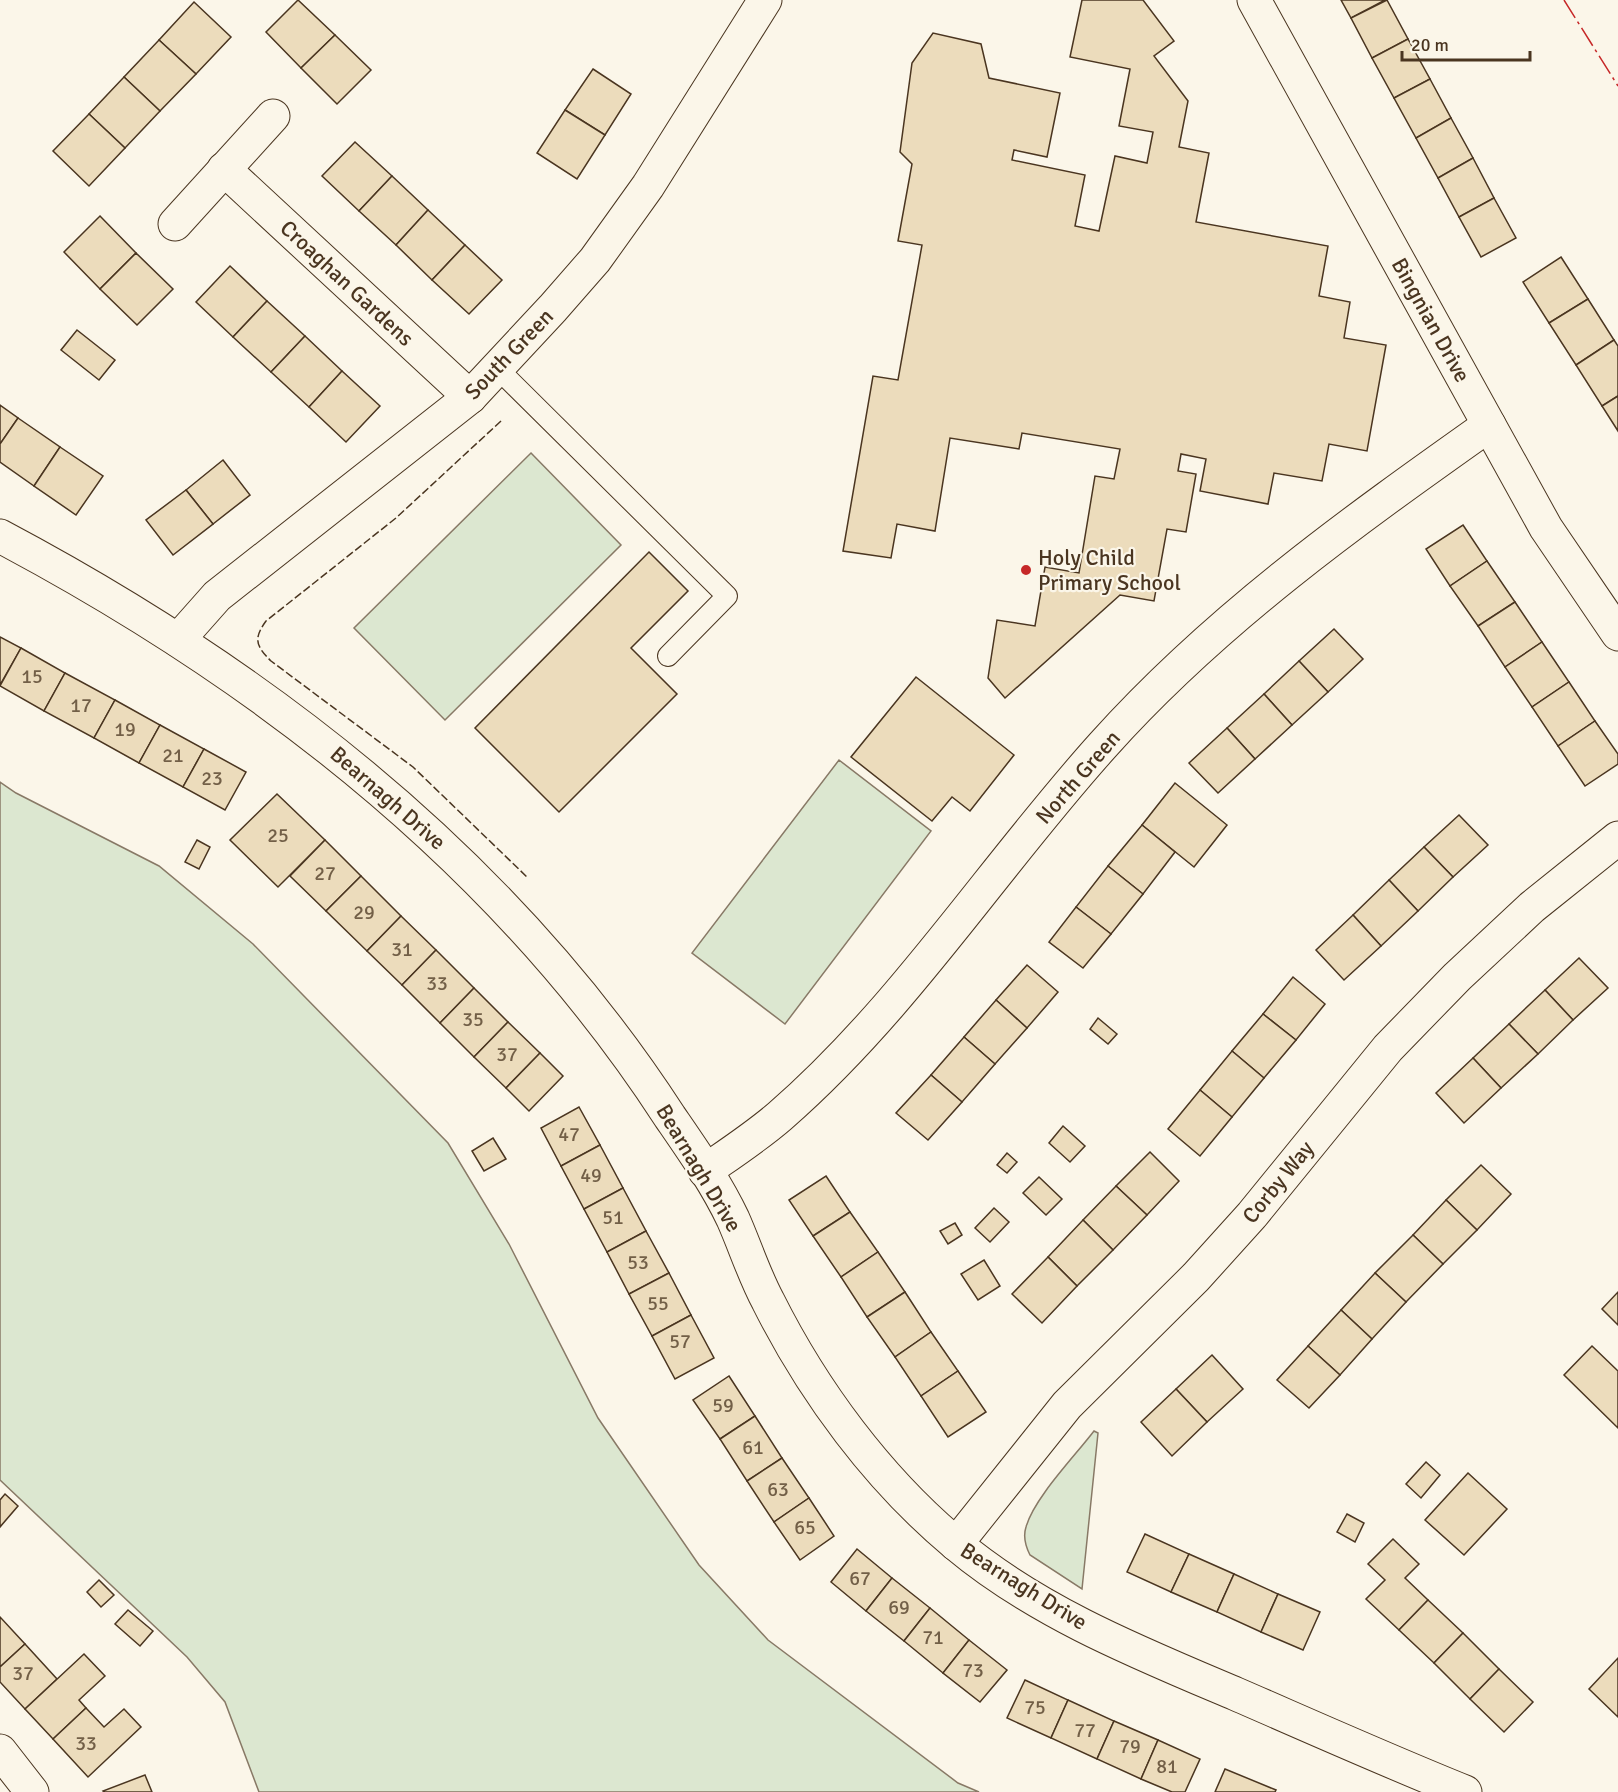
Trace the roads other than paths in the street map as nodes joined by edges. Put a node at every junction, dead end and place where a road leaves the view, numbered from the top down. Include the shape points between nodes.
1 (765, 0) edge
2 (1254, 0) edge
3 (273, 116) dead end
4 (224, 169) junction
5 (175, 224) dead end
6 (497, 368) junction
7 (470, 397) junction
8 (1489, 425) junction
9 (0, 536) edge
10 (1618, 634) edge
11 (178, 640) junction
12 (668, 656) dead end
13 (1618, 838) edge
14 (705, 1171) junction
15 (956, 1544) junction
16 (0, 1751) edge
17 (1418, 1783) edge
18 (32, 1792) edge
19 (1465, 1792) edge

1 - 6 street, South Green via 648,186 595,260
2 - 8 street, Bingnian Drive
3 - 4 street
4 - 5 street
4 - 7 street, Croaghan Gardens
6 - 7 street, South Green
6 - 12 lane via 727,596
7 - 11 street, South Green via 216,596
8 - 10 street, Bingnian Drive via 1546,528
8 - 14 street, North Green via 1307,556 1195,651 1103,745 926,965 869,1029 780,1116
9 - 11 street, Bearnagh Drive
11 - 14 street, Bearnagh Drive via 345,759 451,854 568,978 623,1048
13 - 15 street, Corby Way via 1523,915 1388,1048 1252,1215 1196,1277 1067,1405
14 - 15 street, Bearnagh Drive via 730,1214 766,1299 800,1358 852,1435 902,1492
15 - 17 street, Bearnagh Drive via 1019,1589 1086,1627
16 - 18 street
17 - 19 street, Bearnagh Drive

